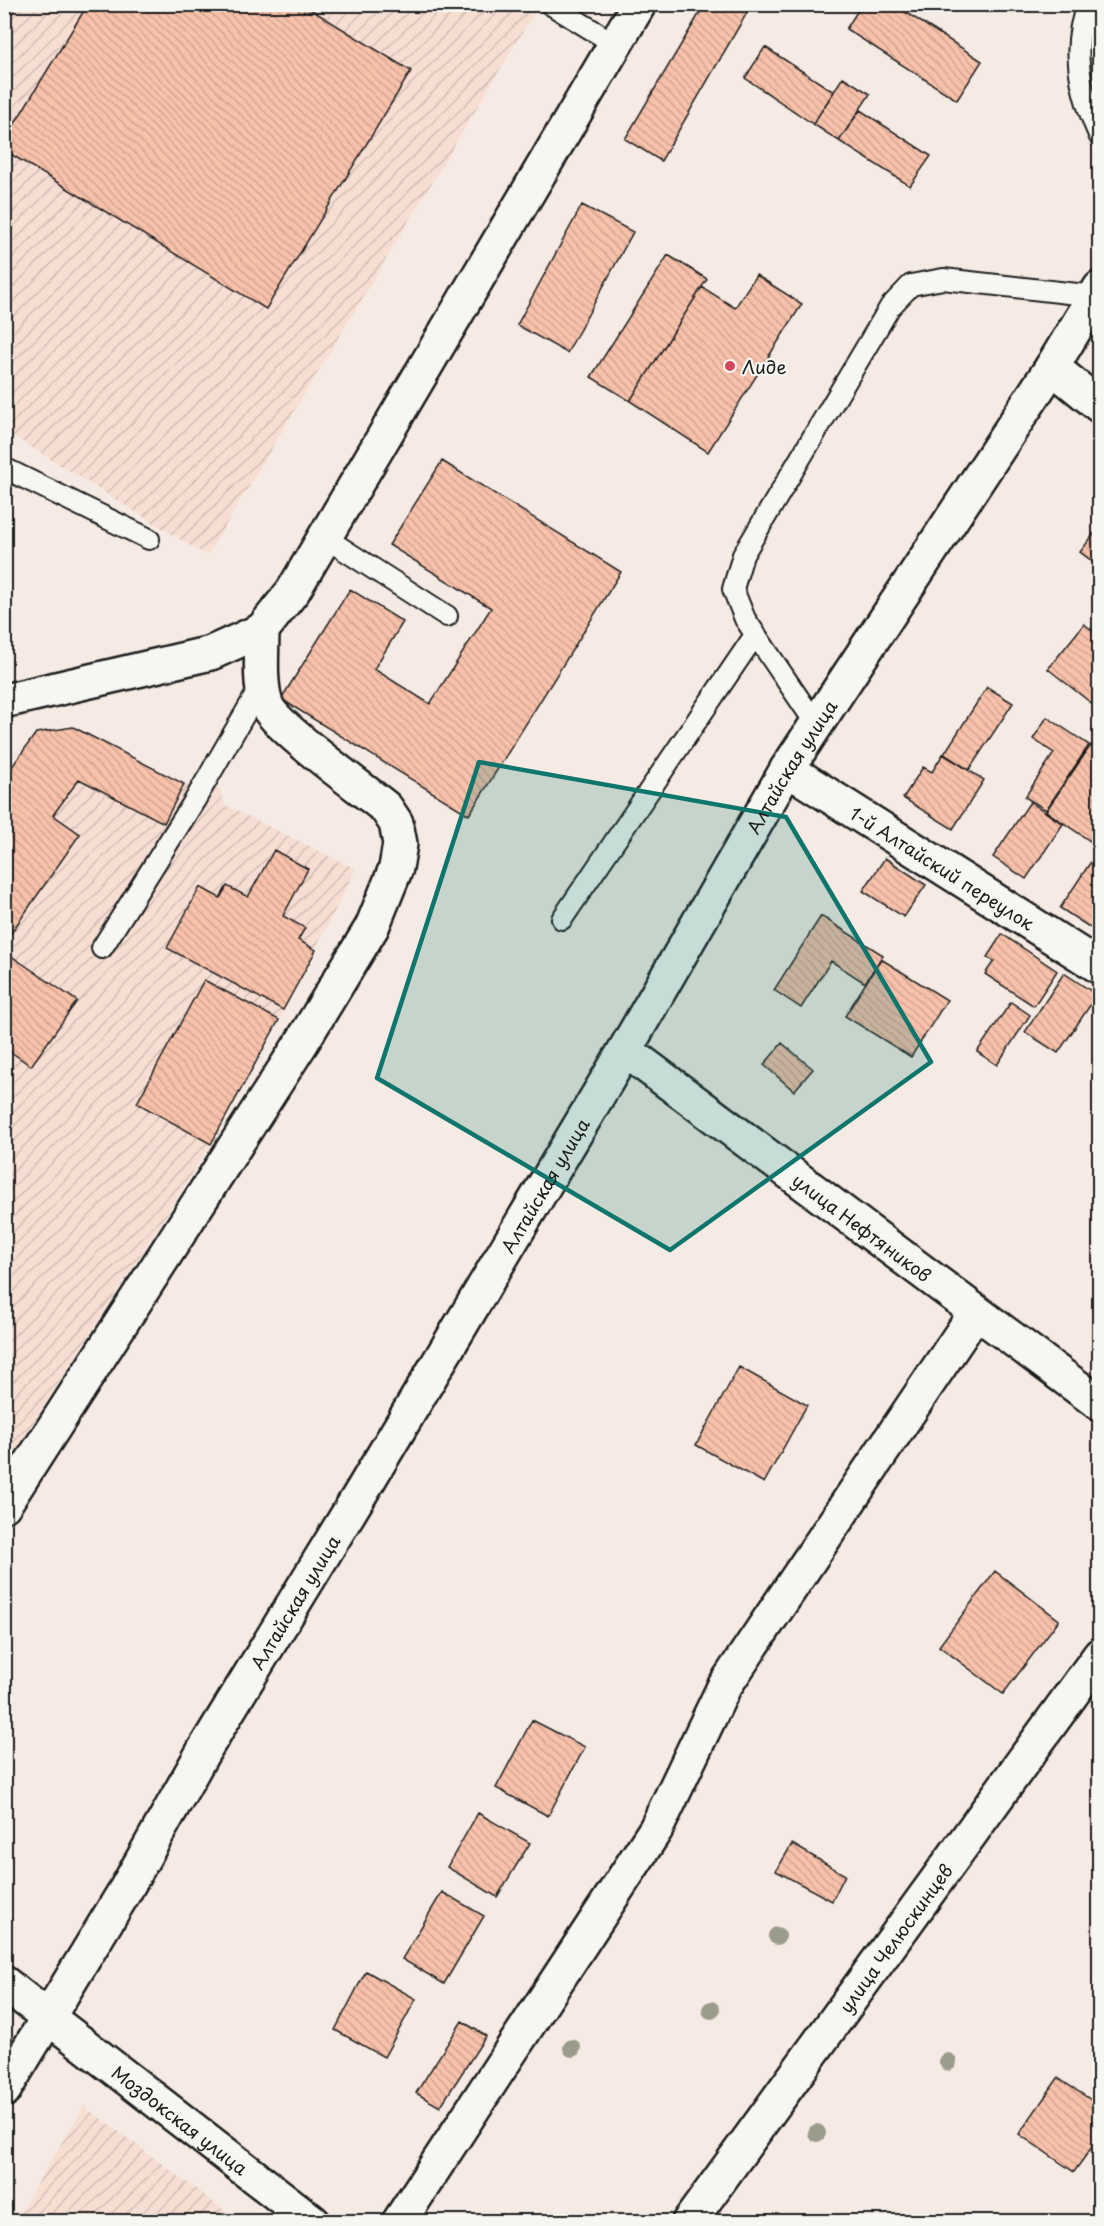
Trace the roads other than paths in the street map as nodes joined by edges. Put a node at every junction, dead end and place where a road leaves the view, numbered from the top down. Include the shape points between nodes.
1 (550, 4) edge
2 (639, 4) edge
3 (1088, 4) edge
4 (615, 44) junction
5 (1100, 137) edge
6 (1097, 292) edge
7 (1052, 367) junction
8 (1100, 406) edge
9 (4, 468) edge
10 (324, 537) junction
11 (149, 539) dead end
12 (447, 616) dead end
13 (262, 630) junction
14 (755, 635) junction
15 (262, 684) junction
16 (4, 701) edge
17 (816, 724) junction
18 (787, 769) junction
19 (562, 919) dead end
20 (102, 948) dead end
21 (1100, 967) edge
22 (625, 1050) junction
23 (976, 1312) junction
24 (1100, 1404) edge
25 (4, 1505) edge
26 (1100, 1655) edge
27 (4, 1983) edge
28 (49, 2018) junction
29 (4, 2090) edge
30 (314, 2222) edge
31 (399, 2222) edge
32 (690, 2222) edge

1 - 4 lane
2 - 4 street
3 - 5 lane via 1077,58 1088,111
4 - 10 street
6 - 7 street, Алтайская улица
6 - 14 lane via 943,279 911,285 890,307 743,555 733,589
7 - 8 street
7 - 17 street, Алтайская улица
9 - 11 lane
10 - 12 lane
10 - 13 street via 292,591
13 - 15 street
13 - 16 street via 211,653
14 - 17 lane
14 - 19 lane
15 - 20 lane
15 - 25 street via 267,707 281,724 386,808 396,823 400,844 396,868 372,927 302,1042
17 - 18 street, Алтайская улица
18 - 21 street, 1-й Алтайский переулок
18 - 22 street, Алтайская улица
22 - 23 street, улица Нефтяников
22 - 28 street, Алтайская улица via 203,1752
23 - 24 street, улица Нефтяников
23 - 31 street via 724,1687 656,1829
26 - 32 street, улица Челюскинцев
27 - 28 street, Моздокская улица
28 - 29 street, Алтайская улица
28 - 30 street, Моздокская улица

